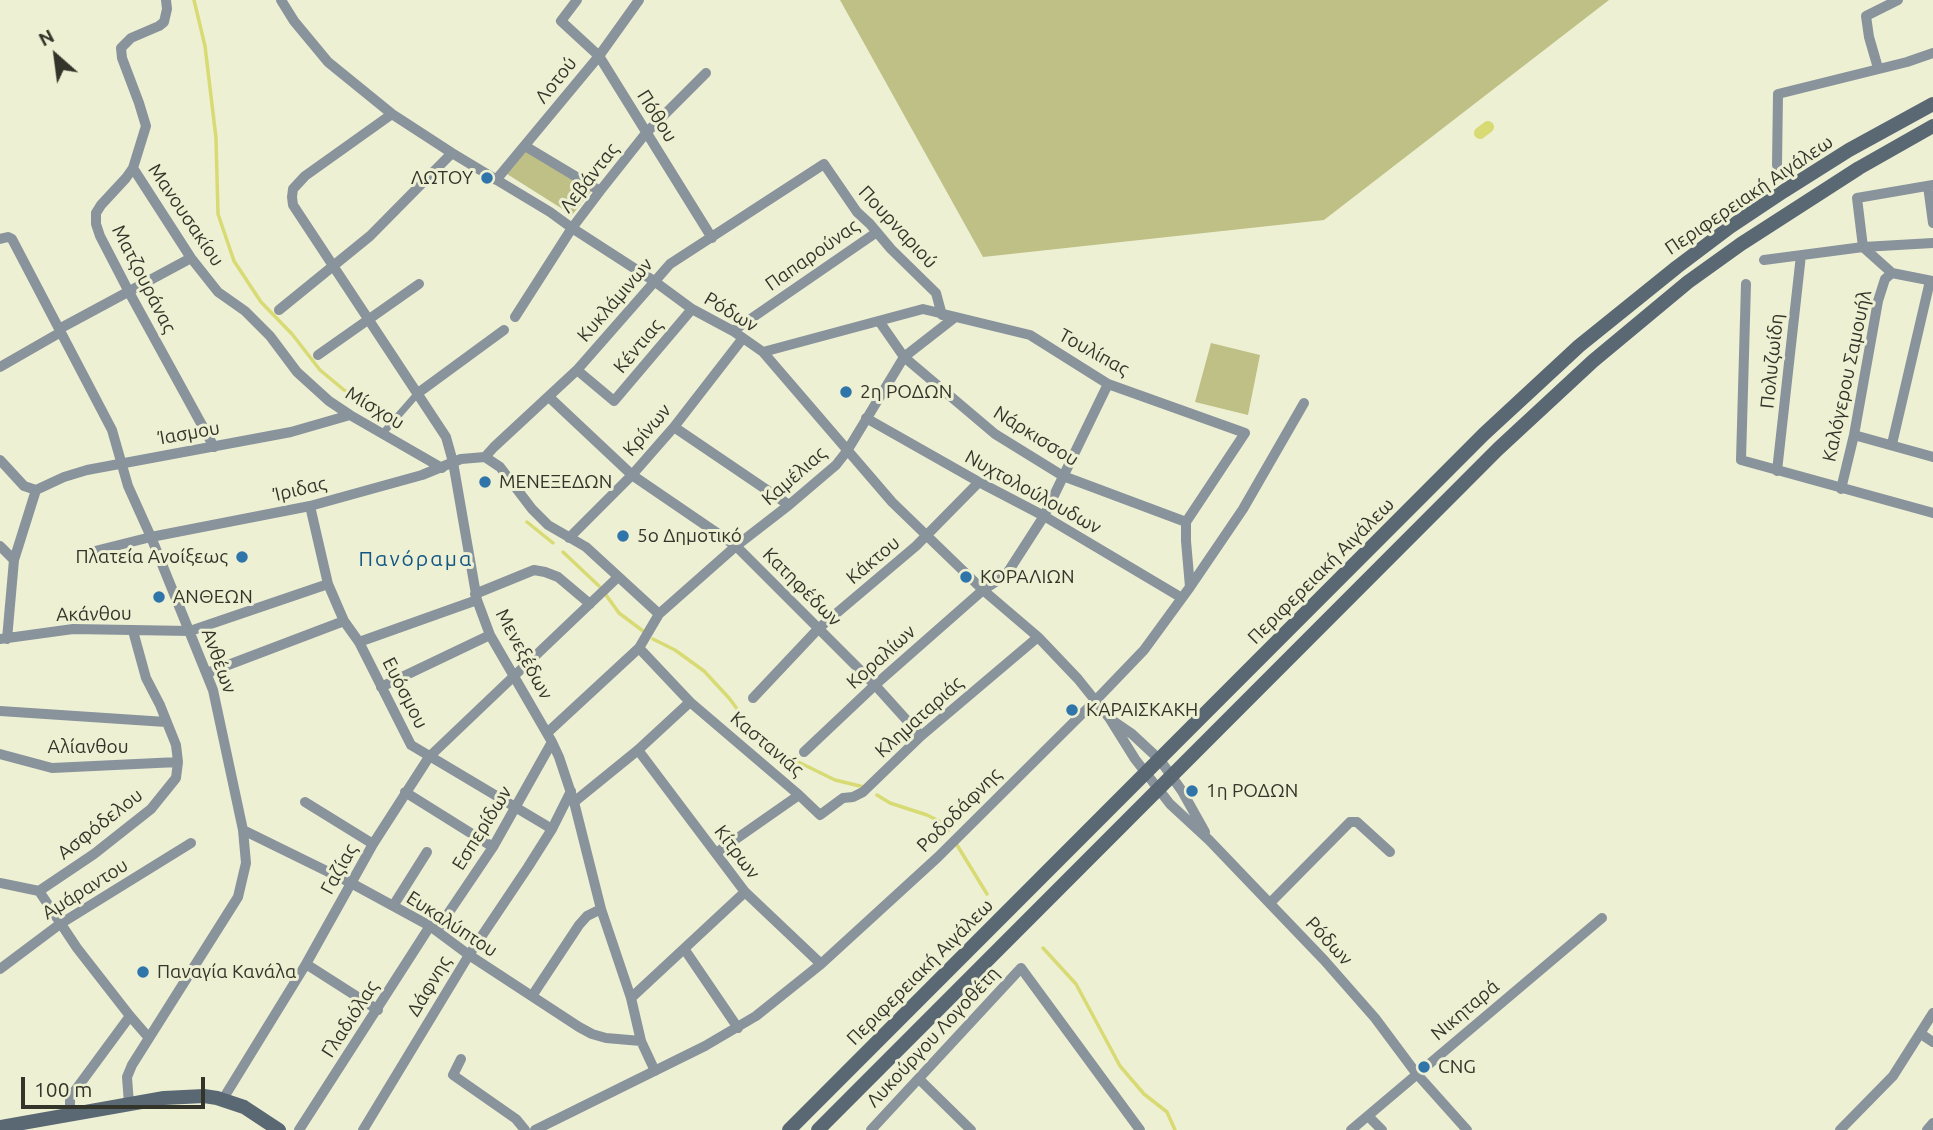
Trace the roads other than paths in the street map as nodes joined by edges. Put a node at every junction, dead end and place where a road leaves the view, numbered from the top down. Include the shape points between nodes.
1 (281, 0) edge
2 (577, 0) edge
3 (639, 0) edge
4 (1898, 0) edge
5 (167, 5) edge
6 (1933, 53) edge
7 (598, 56) junction
8 (1878, 68) junction
9 (706, 73) dead end
10 (1933, 104) edge
11 (392, 114) junction
12 (1933, 126) edge
13 (646, 133) junction
14 (525, 145) junction
15 (452, 153) junction
16 (824, 164) joint
17 (1777, 165) dead end
18 (133, 168) junction
19 (496, 180) junction
20 (1930, 186) edge
21 (600, 191) junction
22 (1933, 218) edge
23 (572, 228) junction
24 (877, 232) junction
25 (4, 238) edge
26 (712, 239) junction
27 (1933, 243) edge
28 (1863, 247) junction
29 (1801, 255) junction
30 (191, 258) junction
31 (1764, 260) dead end
32 (334, 266) junction
33 (1892, 273) junction
34 (654, 281) junction
35 (1932, 281) edge
36 (419, 284) dead end
37 (1746, 284) dead end
38 (129, 292) junction
39 (692, 309) junction
40 (279, 310) dead end
41 (942, 315) junction
42 (515, 317) dead end
43 (369, 318) junction
44 (954, 318) junction
45 (879, 321) junction
46 (60, 330) junction
47 (504, 330) dead end
48 (733, 331) junction
49 (743, 338) junction
50 (763, 352) junction
51 (318, 355) dead end
52 (904, 357) junction
53 (0, 367) edge
54 (578, 370) junction
55 (297, 372) joint
56 (1108, 384) junction
57 (418, 393) junction
58 (549, 397) junction
59 (1304, 403) dead end
60 (350, 415) junction
61 (866, 418) junction
62 (674, 427) junction
63 (383, 433) junction
64 (1854, 435) junction
65 (1892, 444) junction
66 (214, 447) junction
67 (847, 452) junction
68 (485, 457) junction
69 (1933, 457) edge
70 (0, 460) edge
71 (453, 462) junction
72 (120, 463) junction
73 (442, 468) junction
74 (1777, 471) junction
75 (632, 475) junction
76 (1063, 477) junction
77 (979, 482) junction
78 (1841, 489) junction
79 (36, 490) junction
80 (789, 505) junction
81 (310, 506) junction
82 (1933, 513) edge
83 (1044, 516) junction
84 (1186, 522) junction
85 (927, 536) junction
86 (151, 537) junction
87 (569, 538) junction
88 (0, 546) edge
89 (736, 546) junction
90 (95, 551) dead end
91 (14, 560) junction
92 (618, 577) junction
93 (328, 584) junction
94 (1190, 587) junction
95 (983, 590) junction
96 (476, 597) junction
97 (1182, 598) junction
98 (590, 604) junction
99 (659, 614) junction
100 (344, 621) junction
101 (819, 628) junction
102 (133, 631) junction
103 (190, 631) junction
104 (490, 635) junction
105 (1038, 637) junction
106 (4, 639) edge
107 (359, 642) junction
108 (639, 648) junction
109 (207, 673) junction
110 (514, 677) junction
111 (875, 685) junction
112 (382, 687) junction
113 (753, 698) dead end
114 (1096, 700) junction
115 (690, 702) junction
116 (0, 711) edge
117 (1110, 719) junction
118 (166, 722) junction
119 (920, 736) junction
120 (550, 737) junction
121 (638, 750) junction
122 (804, 752) dead end
123 (0, 754) edge
124 (429, 757) junction
125 (1160, 760) junction
126 (178, 762) junction
127 (1146, 774) junction
128 (1172, 775) junction
129 (1158, 789) junction
130 (571, 791) junction
131 (405, 792) junction
132 (799, 795) junction
133 (305, 802) dead end
134 (575, 802) junction
135 (516, 806) junction
136 (820, 815) joint
137 (552, 829) junction
138 (243, 830) junction
139 (1209, 839) junction
140 (191, 843) dead end
141 (373, 844) junction
142 (493, 847) junction
143 (427, 852) dead end
144 (1390, 852) dead end
145 (716, 853) junction
146 (0, 883) edge
147 (351, 883) junction
148 (39, 891) junction
149 (745, 892) junction
150 (1270, 903) junction
151 (393, 906) junction
152 (601, 909) junction
153 (1602, 918) dead end
154 (60, 924) junction
155 (434, 928) junction
156 (685, 950) junction
157 (469, 955) junction
158 (306, 964) junction
159 (821, 964) junction
160 (0, 969) edge
161 (532, 996) junction
162 (631, 998) junction
163 (378, 1010) junction
164 (1933, 1013) edge
165 (130, 1016) junction
166 (738, 1028) junction
167 (1921, 1034) junction
168 (149, 1038) junction
169 (641, 1041) junction
170 (1933, 1042) edge
171 (461, 1059) dead end
172 (655, 1071) junction
173 (1416, 1073) junction
174 (919, 1079) junction
175 (223, 1099) junction
176 (129, 1104) junction
177 (70, 1114) junction
178 (1368, 1116) junction
179 (1933, 1123) edge
180 (0, 1127) edge
181 (549, 1127) edge
182 (279, 1130) edge
183 (299, 1130) edge
184 (363, 1130) edge
185 (525, 1130) edge
186 (535, 1130) edge
187 (789, 1130) edge
188 (818, 1130) edge
189 (871, 1130) edge
190 (971, 1130) edge
191 (1140, 1130) edge
192 (1351, 1130) edge
193 (1382, 1130) edge
194 (1467, 1130) edge
195 (1840, 1130) edge
196 (1927, 1130) edge

1 - 11 street, Ρόδων via 328,62
2 - 7 street, Πόθου via 561,21
3 - 7 street, Λοτού
4 - 8 street via 1866,16
5 - 18 street, Ματζουράνας via 164,22 121,48 146,126
6 - 8 street
7 - 13 street, Πόθου
7 - 14 street, Λοτού
8 - 17 street via 1778,94
9 - 13 street, Λεβάντας
10 - 125 main road, Περιφερειακή Αιγάλεω via 1849,150 1730,227 1579,346 1484,434
11 - 15 street, Ρόδων
11 - 32 street, Μενεξέδων via 304,176 293,189 293,205
12 - 128 main road, Περιφερειακή Αιγάλεω via 1741,244 1593,361 1498,449
13 - 21 street, Λεβάντας
13 - 26 street, Πόθου
14 - 19 street, Λοτού
14 - 21 street
15 - 19 street, Ρόδων
15 - 32 street
16 - 24 street, Πουρναριού
16 - 26 street, Κυκλάμινων
18 - 30 street, Μανουσακίου
18 - 38 street, Ματζουράνας via 96,213 100,236
19 - 23 street, Ρόδων
20 - 22 street
20 - 28 street via 1857,198
21 - 23 street, Λεβάντας
23 - 34 street, Ρόδων
23 - 42 street, Λεβάντας
24 - 41 street, Πουρναριού via 936,293
24 - 48 street, Παπαρούνας
25 - 46 street, Ανθέων via 12,239
26 - 34 street, Κυκλάμινων via 670,264
27 - 28 street
28 - 29 street
28 - 33 street
29 - 31 street
29 - 74 street, Πολυζωίδη
30 - 38 street
30 - 55 street, Μανουσακίου via 218,292 245,310 270,336
32 - 40 street
32 - 43 street, Μενεξέδων
33 - 35 street
33 - 64 street, Καλόγερου Σαμουήλ via 1885,279 1878,302
34 - 39 street, Ρόδων
34 - 54 street, Κυκλάμινων
35 - 65 street
36 - 43 street
37 - 74 street via 1741,460
38 - 46 street
38 - 66 street, Ματζουράνας
39 - 48 street, Ρόδων
39 - 54 street, Κέντιας via 614,401
41 - 44 street, Τουλίπας
41 - 45 street, Τουλίπας via 923,309
43 - 51 street
43 - 57 street, Μενεξέδων
44 - 52 street, Καμέλιας
44 - 56 street, Τουλίπας via 1030,335
45 - 50 street
45 - 52 street, Νάρκισσου
46 - 53 street
46 - 72 street, Ανθέων via 112,430
47 - 57 street
48 - 49 street, Ρόδων
49 - 50 street, Ρόδων
49 - 62 street, Κρίνων
50 - 67 street, Ρόδων
52 - 61 street, Καμέλιας
52 - 76 street, Νάρκισσου via 995,434
54 - 58 street, Κυκλάμινων
55 - 60 street, Μίσχου
56 - 76 street, Κοραλίων
56 - 84 street, Τουλίπας via 1245,433
57 - 63 street
57 - 71 street, Μενεξέδων via 446,437
58 - 68 street, Κυκλάμινων
58 - 75 street, Κατηφέδων
59 - 94 street, Ροδοδάφνης
60 - 63 street, Μίσχου
60 - 66 street, Ίασμου
61 - 67 street, Καμέλιας
61 - 77 street, Νυχτολούλουδων
62 - 75 street, Κρίνων
62 - 80 street
63 - 73 street, Μίσχου
64 - 65 street
64 - 78 street, Καλόγερου Σαμουήλ
65 - 69 street
66 - 72 street, Ίασμου
67 - 80 street, Καμέλιας
67 - 85 street, Ρόδων
68 - 71 street, Ίριδας
68 - 87 street via 500,467 540,518
70 - 79 street via 24,486
71 - 73 street, Ίριδας
71 - 96 street, Μενεξέδων
72 - 79 street, Ίασμου via 64,477
72 - 86 street, Ανθέων
73 - 81 street, Ίριδας
74 - 78 street
75 - 87 street, Κρίνων
75 - 89 street, Κατηφέδων
76 - 83 street, Κοραλίων
76 - 84 street, Νάρκισσου
77 - 83 street, Νυχτολούλουδων
77 - 85 street, Κάκτου
78 - 82 street
79 - 91 street
80 - 89 street, Καμέλιας
81 - 86 street, Ίριδας
81 - 93 street, Ευόσμου
83 - 95 street, Κοραλίων via 1006,575
83 - 97 street, Νυχτολούλουδων
84 - 94 street
85 - 95 street, Ρόδων
85 - 101 street, Κάκτου
86 - 90 street, Ίριδας
86 - 103 street, Ανθέων
87 - 92 street via 586,547
88 - 91 street
89 - 99 street, Καμέλιας
89 - 101 street, Κατηφέδων
91 - 106 street
92 - 98 street, Γαζίας
92 - 99 street
93 - 100 street, Ευόσμου
93 - 103 street, Ακάνθου
94 - 97 street, Ροδοδάφνης
95 - 105 street, Ρόδων
95 - 111 street, Κοραλίων
96 - 98 street via 534,570 558,577
96 - 104 street, Μενεξέδων
96 - 107 street
97 - 114 street, Ροδοδάφνης via 1144,650
98 - 110 street, Γαζίας
99 - 108 street, Καμέλιας
100 - 107 street, Ευόσμου
100 - 109 street
101 - 111 street, Κατηφέδων
101 - 113 street, Κάκτου
102 - 103 street, Ακάνθου
102 - 106 street, Ακάνθου via 73,629
102 - 118 street via 146,678
103 - 109 street, Ανθέων
104 - 110 street, Μενεξέδων
104 - 112 street
105 - 114 street, Ρόδων
105 - 119 street, Κληματαριάς
107 - 112 street, Ευόσμου
108 - 115 street, Καστανιάς
108 - 120 street, Καμέλιας
109 - 138 street, Ανθέων
110 - 120 street, Μενεξέδων
110 - 124 street, Γαζίας
111 - 119 street, Κατηφέδων
111 - 122 street, Κοραλίων
112 - 124 street, Ευόσμου via 411,745
114 - 117 street, Ρόδων
114 - 159 street, Ροδοδάφνης via 938,857
115 - 121 street
115 - 132 street, Καστανιάς
116 - 118 street
117 - 125 street, Ρόδων
117 - 127 street, Ρόδων
118 - 126 street
119 - 136 street, Κληματαριάς via 863,792 843,798
120 - 130 street, Μενεξέδων
120 - 135 street, Εσπερίδων
121 - 134 street
121 - 145 street, Κίτρων
123 - 126 street, Αλίανθου via 51,768
124 - 131 street, Γαζίας
124 - 135 street, Ευόσμου
125 - 127 main road, Περιφερειακή Αιγάλεω
125 - 128 street, Ρόδων
126 - 148 street, Ασφόδελου via 176,778 151,809
127 - 129 street, Ρόδων
127 - 187 main road, Περιφερειακή Αιγάλεω
128 - 129 main road, Περιφερειακή Αιγάλεω
128 - 139 street, Ρόδων
129 - 139 street, Ρόδων
129 - 188 main road, Περιφερειακή Αιγάλεω
130 - 134 street, Μενεξέδων
130 - 137 street, Δάφνης
131 - 141 street, Γαζίας
131 - 142 street
132 - 136 street, Καστανιάς
132 - 145 street
133 - 141 street
134 - 152 street, Μενεξέδων
135 - 137 street, Ευόσμου
135 - 142 street, Εσπερίδων
137 - 157 street, Δάφνης
138 - 147 street, Ευκαλύπτου
138 - 168 street, Ανθέων via 246,863 238,897
139 - 150 street, Ρόδων
140 - 154 street, Αμάραντου
141 - 147 street, Γαζίας
142 - 155 street, Εσπερίδων
143 - 151 street
144 - 150 street via 1357,822 1350,822
145 - 149 street, Κίτρων
146 - 148 street
147 - 151 street, Ευκαλύπτου
147 - 158 street, Γαζίας
148 - 154 street
149 - 156 street
149 - 159 street, Κίτρων
150 - 173 street, Ρόδων via 1360,1000
151 - 155 street, Ευκαλύπτου
152 - 161 street via 579,925
152 - 162 street, Μενεξέδων
153 - 173 street, Νικηταρά
154 - 160 street, Αμάραντου
154 - 165 street
155 - 157 street, Ευκαλύπτου
155 - 163 street, Γλαδιόλας
156 - 162 street
156 - 166 street
157 - 161 street, Ευκαλύπτου
157 - 184 street, Δάφνης
158 - 163 street
158 - 175 street, Γαζίας
159 - 166 street, Ροδοδάφνης
161 - 169 street, Ευκαλύπτου via 593,1034
162 - 169 street, Μενεξέδων
163 - 183 street, Γλαδιόλας
164 - 167 street
165 - 168 street
165 - 177 street via 74,1091
166 - 172 street, Ροδοδάφνης
167 - 170 street
167 - 195 street via 1893,1076
168 - 176 street, Ανθέων via 128,1077
169 - 172 street, Μενεξέδων
171 - 185 street via 453,1075
172 - 181 street, Ροδοδάφνης
173 - 178 street, Νικηταρά
173 - 194 street, Ρόδων
174 - 189 street, Λυκούργου Λογοθέτη
174 - 190 street
174 - 191 street, Λυκούργου Λογοθέτη via 1021,968
175 - 176 main road via 191,1096
175 - 182 main road
176 - 177 main road
177 - 180 main road
178 - 192 street, Νικηταρά
178 - 193 street
179 - 196 street
181 - 186 street, Ροδοδάφνης

